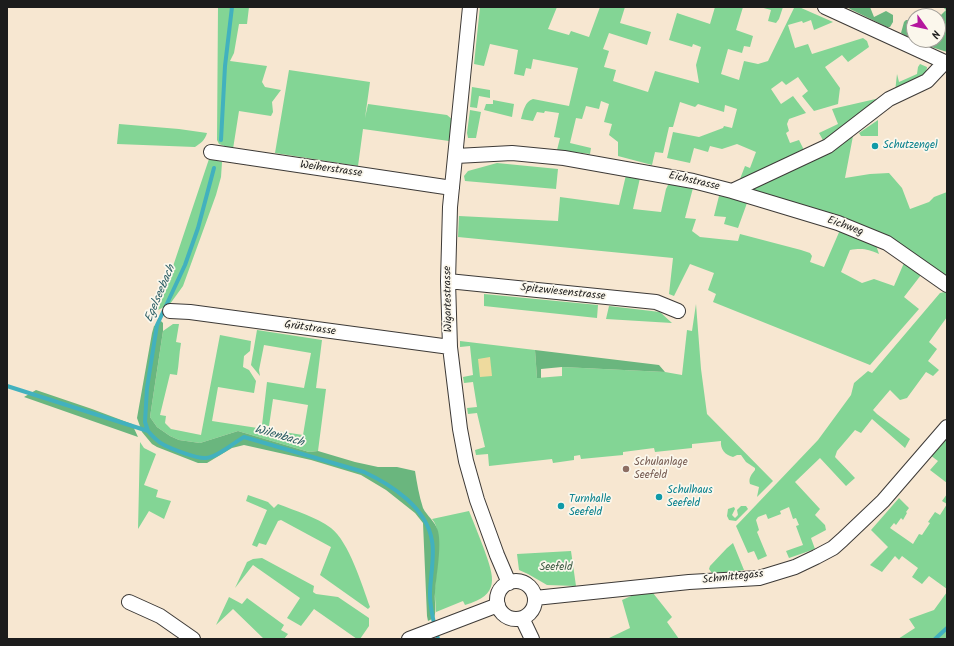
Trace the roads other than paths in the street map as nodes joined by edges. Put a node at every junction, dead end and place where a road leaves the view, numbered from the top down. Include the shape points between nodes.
1 (470, 7) edge
2 (825, 7) edge
3 (945, 63) edge
4 (211, 152) dead end
5 (456, 156) junction
6 (452, 188) junction
7 (732, 191) junction
8 (448, 281) junction
9 (947, 285) edge
10 (170, 311) dead end
11 (678, 311) dead end
12 (450, 347) junction
13 (947, 427) edge
14 (509, 583) junction
15 (535, 598) junction
16 (129, 602) dead end
17 (498, 605) junction
18 (522, 618) junction
19 (193, 639) edge
20 (409, 639) edge
21 (532, 639) edge

1 - 5 street, Wigartestrasse
2 - 3 street
3 - 7 street, Eichstrasse via 928,81 889,99 828,146
4 - 6 street, Weiherstrasse
5 - 6 street, Wigartestrasse
5 - 7 street, Eichstrasse via 512,153 564,158
6 - 8 street, Wigartestrasse
7 - 9 street, Eichweg via 838,224 887,243
8 - 11 street, Spitzwiesenstrasse via 656,302
8 - 12 street, Wigartestrasse
10 - 12 street, Grütstrasse
12 - 14 street, Wigartestrasse via 466,461 477,500
13 - 15 street, Schmittegass via 883,501 857,526 833,548 795,567 759,578 689,582
14 - 15 street via 526,584
14 - 17 street via 501,590
15 - 18 street via 532,610
16 - 19 street via 160,616
17 - 18 street via 507,617
17 - 20 street
18 - 21 street

